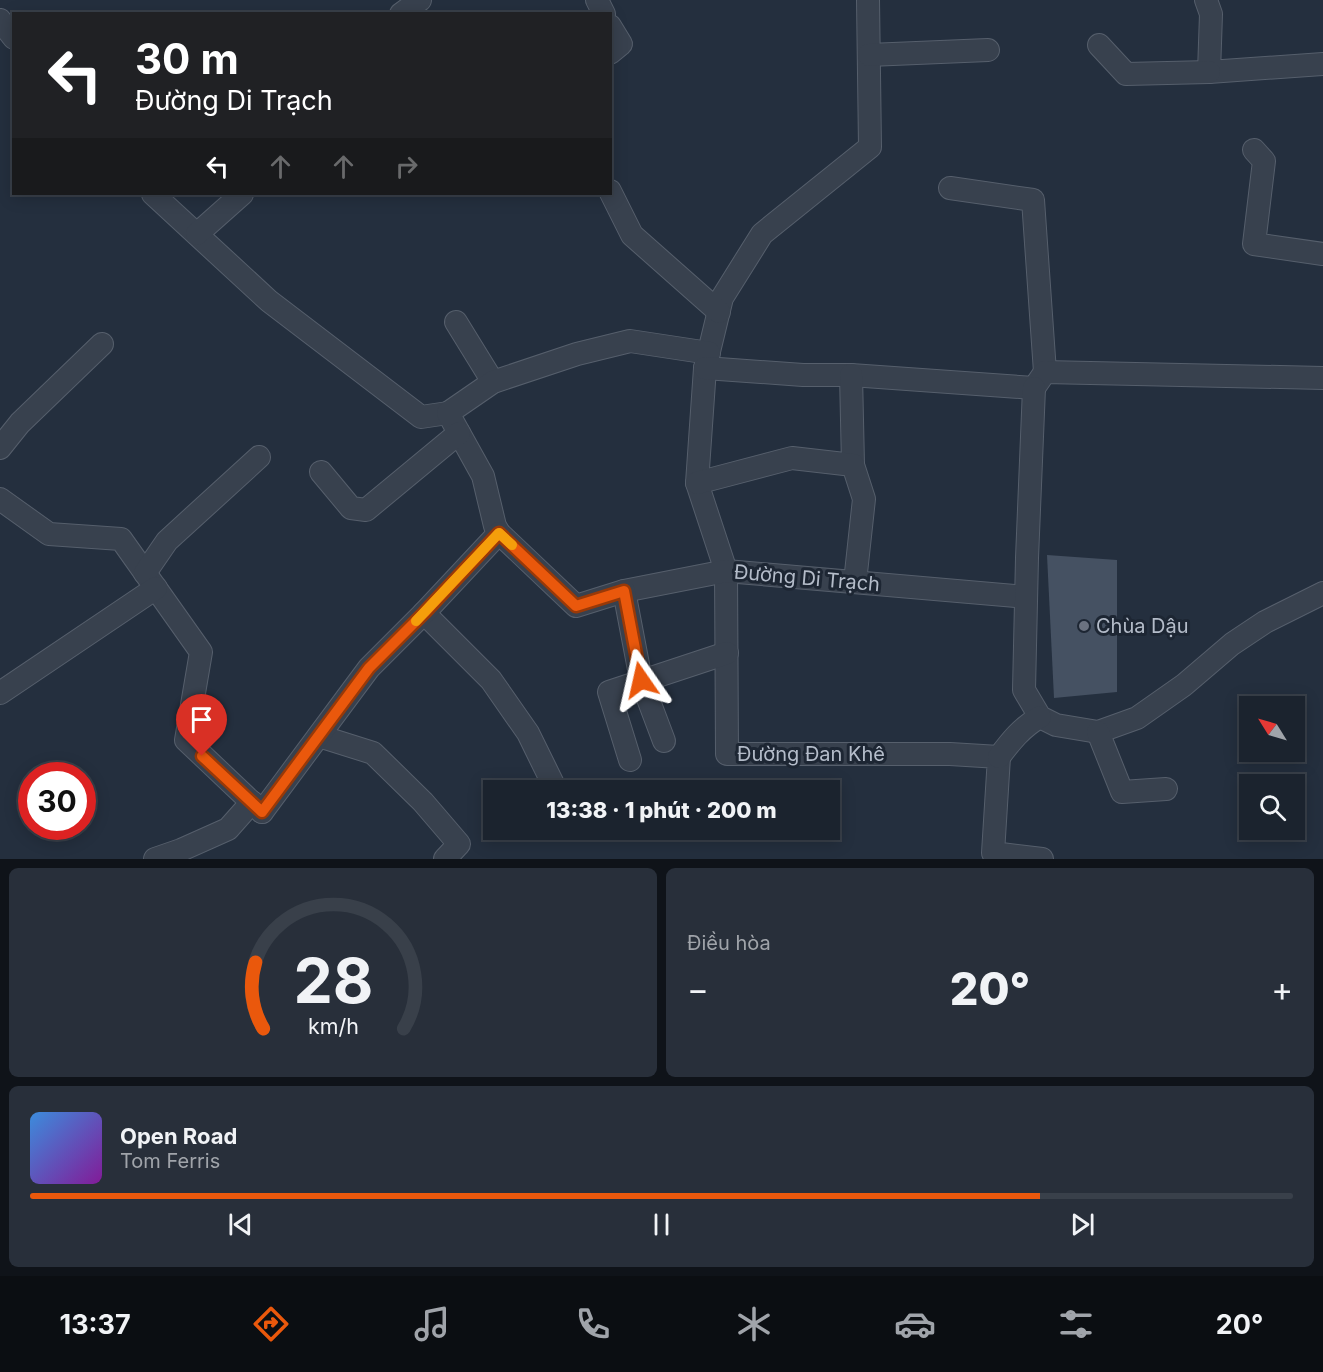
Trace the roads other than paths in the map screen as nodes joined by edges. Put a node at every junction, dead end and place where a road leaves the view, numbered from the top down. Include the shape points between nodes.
1 (420, 0) edge
2 (868, 0) edge
3 (1206, 0) edge
4 (404, 12) edge
5 (0, 20) edge
6 (612, 29) edge
7 (12, 35) edge
8 (1099, 45) dead end
9 (988, 50) dead end
10 (612, 51) edge
11 (869, 55) junction
12 (1323, 64) edge
13 (1209, 72) junction
14 (1254, 150) dead end
15 (950, 188) dead end
16 (154, 195) edge
17 (241, 195) edge
18 (612, 195) edge
19 (197, 234) junction
20 (1323, 254) edge
21 (719, 312) junction
22 (456, 322) dead end
23 (102, 344) dead end
24 (707, 360) junction
25 (851, 375) junction
26 (1323, 378) edge
27 (1040, 380) junction
28 (493, 382) junction
29 (448, 413) junction
30 (459, 434) junction
31 (0, 448) edge
32 (259, 457) dead end
33 (853, 465) junction
34 (321, 472) dead end
35 (697, 483) junction
36 (0, 499) edge
37 (499, 533) junction
38 (726, 571) junction
39 (150, 580) junction
40 (855, 582) junction
41 (624, 591) junction
42 (1323, 593) edge
43 (1026, 597) junction
44 (424, 613) junction
45 (727, 653) junction
46 (641, 680) junction
47 (0, 693) edge
48 (1040, 717) junction
49 (1098, 732) junction
50 (319, 736) junction
51 (664, 741) dead end
52 (999, 757) junction
53 (630, 760) dead end
54 (551, 780) edge
55 (1166, 789) dead end
56 (260, 815) junction
57 (155, 859) edge
58 (445, 859) edge
59 (1042, 859) edge

1 - 4 street
2 - 11 street, Đường Đan Khê
3 - 13 street via 1211,14
5 - 7 street
6 - 10 street via 621,44
8 - 13 street via 1126,74
9 - 11 street
11 - 21 street, Đường Đan Khê via 870,147 762,234 722,298
12 - 13 street
14 - 20 street via 1264,161 1254,244
15 - 27 street via 1033,200
16 - 19 street
17 - 19 street
18 - 21 street via 632,235
19 - 29 street via 269,301 421,417
21 - 24 street, Đường Đan Khê
22 - 28 street
23 - 31 street via 20,423
24 - 25 street via 804,375
24 - 28 street via 630,341
24 - 35 street, Đường Đan Khê
25 - 27 street
25 - 33 street
26 - 27 street
27 - 43 street
28 - 29 street
29 - 30 street
30 - 34 street via 366,510 351,508
30 - 37 street via 483,476
32 - 39 street via 167,542
33 - 35 street via 792,458
33 - 40 street via 864,499
35 - 38 street, Đường Đan Khê
36 - 39 street via 50,534 121,539
37 - 41 street, Đường Di Trạch via 576,606
37 - 44 street
38 - 40 street, Đường Di Trạch
38 - 41 street, Đường Di Trạch
38 - 45 street, Đường Đan Khê
39 - 47 street
39 - 56 street via 201,652 186,740
40 - 43 street, Đường Di Trạch
41 - 46 street
42 - 49 street via 1265,622 1232,644 1137,718
43 - 48 street via 1024,690
44 - 50 street via 369,668
44 - 54 street via 491,680 528,733
45 - 46 street
45 - 52 street, Đường Đan Khê via 727,754
46 - 51 street
46 - 53 street via 609,692
48 - 49 street via 1056,725
48 - 52 street via 1027,724
49 - 55 street via 1122,792
50 - 56 street
50 - 58 street via 373,753 415,794 459,844
52 - 59 street via 993,853
56 - 57 street

